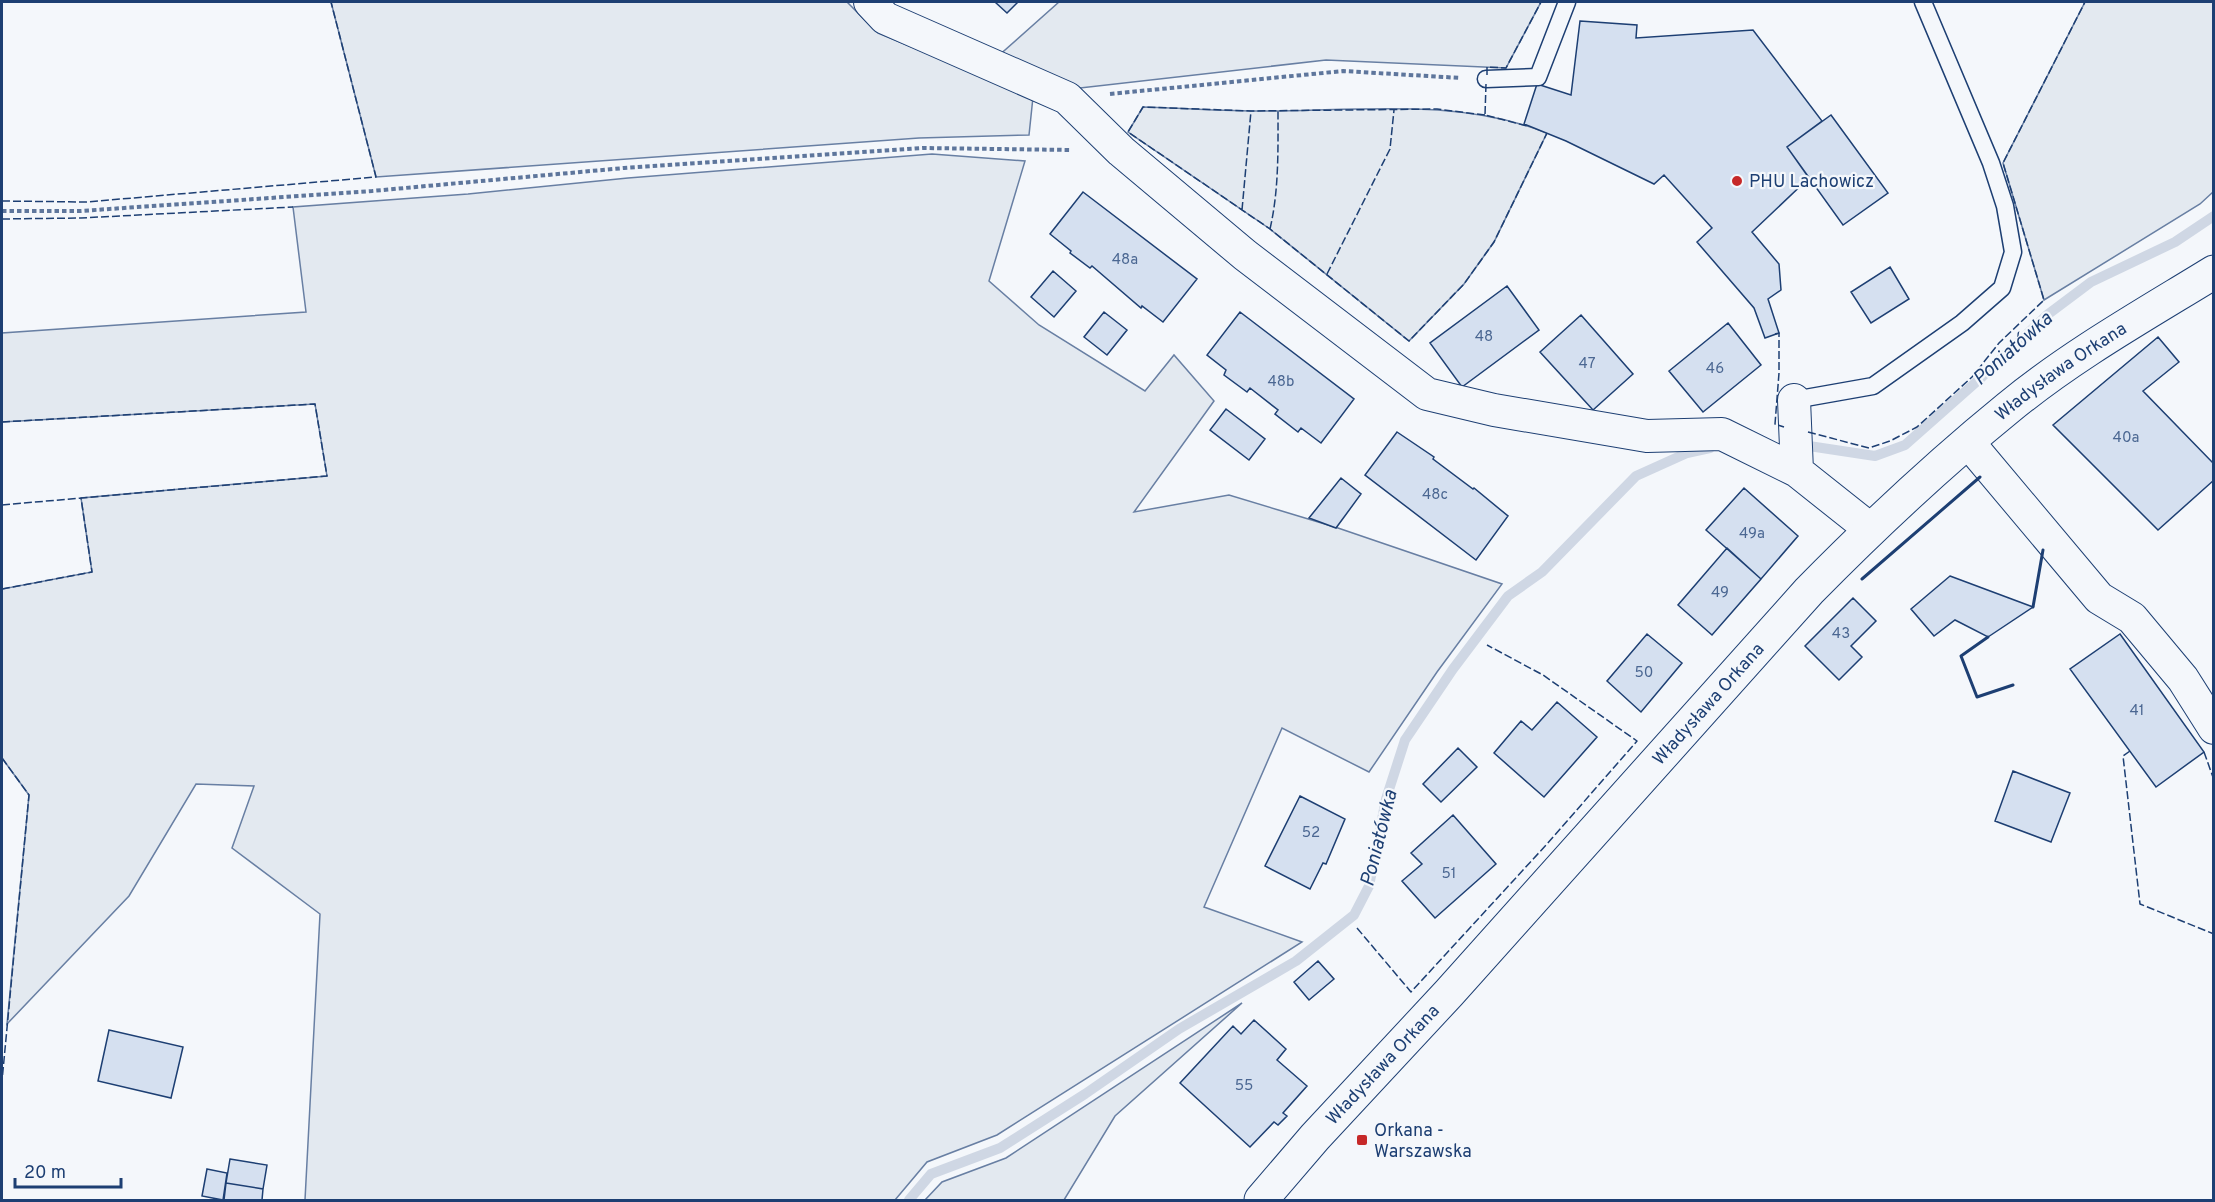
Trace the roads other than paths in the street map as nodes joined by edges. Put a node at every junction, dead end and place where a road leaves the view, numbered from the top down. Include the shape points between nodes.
1 (870, 2) edge
2 (1567, 2) edge
3 (1923, 2) edge
4 (1486, 79) road end
5 (2214, 272) edge
6 (1794, 400) joint
7 (1968, 442) junction
8 (1797, 471) junction
9 (1870, 529) junction
10 (2214, 728) edge
11 (1261, 1200) edge

1 - 8 street via 885,18 1067,98 1120,151 1245,255 1427,394 1494,410 1647,436 1722,434
2 - 4 lane via 1538,77
3 - 6 lane via 1991,163 2005,206 2013,252 2002,288 1962,323 1872,386
5 - 7 street, Władysława Orkana via 2082,354 2008,407
6 - 8 street
7 - 9 street, Władysława Orkana
7 - 10 street via 2098,598 2132,618 2183,679
8 - 9 street
9 - 11 street, Władysława Orkana via 1801,600

